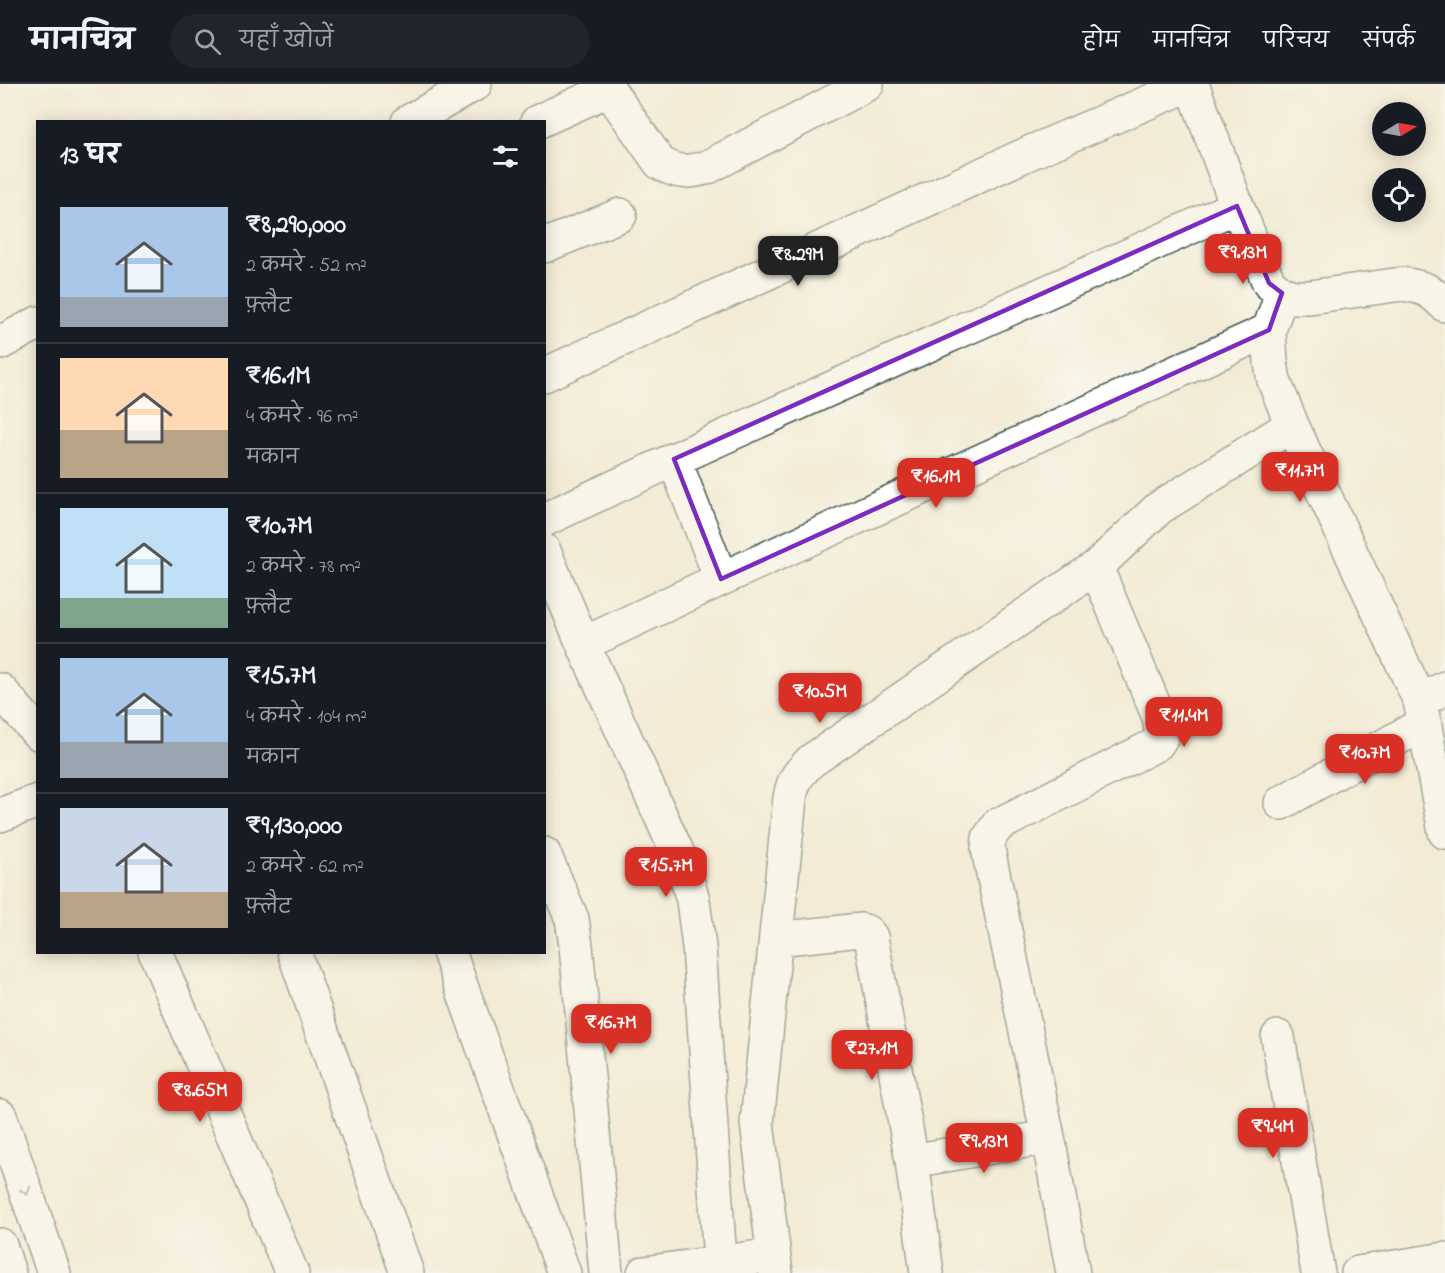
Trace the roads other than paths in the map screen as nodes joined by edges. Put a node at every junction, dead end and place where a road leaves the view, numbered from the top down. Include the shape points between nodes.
1 (476, 84) edge
2 (867, 84) edge
3 (1191, 84) edge
4 (607, 87) edge
5 (826, 94) edge
6 (412, 120) edge
7 (541, 120) edge
8 (1237, 206) junction
9 (620, 214) dead end
10 (546, 245) edge
11 (1282, 293) junction
12 (1445, 305) edge
13 (36, 324) edge
14 (1269, 330) junction
15 (0, 343) edge
16 (546, 374) edge
17 (1292, 425) junction
18 (674, 459) junction
19 (546, 519) edge
20 (546, 561) edge
21 (1096, 567) junction
22 (721, 579) junction
23 (554, 601) edge
24 (583, 644) junction
25 (0, 690) edge
26 (1430, 704) edge
27 (36, 731) edge
28 (36, 802) edge
29 (1281, 802) dead end
30 (0, 815) edge
31 (1445, 832) edge
32 (546, 859) edge
33 (776, 939) junction
34 (156, 954) edge
35 (295, 954) edge
36 (450, 954) edge
37 (1278, 1037) dead end
38 (0, 1116) edge
39 (1047, 1137) junction
40 (912, 1161) junction
41 (0, 1245) edge
42 (1445, 1259) edge
43 (720, 1262) junction
44 (775, 1264) edge
45 (9, 1273) edge
46 (54, 1273) edge
47 (292, 1273) edge
48 (407, 1273) edge
49 (564, 1273) edge
50 (606, 1273) edge
51 (644, 1273) edge
52 (927, 1273) edge
53 (1073, 1273) edge
54 (1318, 1273) edge
55 (1358, 1273) edge

1 - 6 street
2 - 5 street
3 - 8 street
3 - 16 street via 1029,153
4 - 5 street via 660,162 671,170 686,173 706,168
4 - 7 street
8 - 11 street via 1269,283
8 - 18 street
9 - 10 street
11 - 12 street via 1310,297 1402,284 1432,292
11 - 14 street
13 - 15 street
14 - 17 street via 1274,381
14 - 22 street
17 - 21 street via 1159,508
17 - 26 street
18 - 19 street
18 - 22 street
20 - 23 street
21 - 33 street via 800,772 790,798
21 - 39 street via 1159,717 1162,736 1157,744 998,825 989,838 988,849
22 - 24 street
23 - 24 street
24 - 43 street via 682,863 693,900
25 - 27 street
26 - 29 street
26 - 31 street
28 - 30 street
32 - 50 street via 572,919 576,946
33 - 40 street via 861,930 871,937
33 - 44 street via 757,1124
34 - 47 street
35 - 48 street
36 - 49 street
37 - 54 street
38 -> 46 street
39 - 40 street
39 - 53 street
40 - 52 street
41 - 45 street
42 - 55 street
43 - 44 street
43 - 51 street

